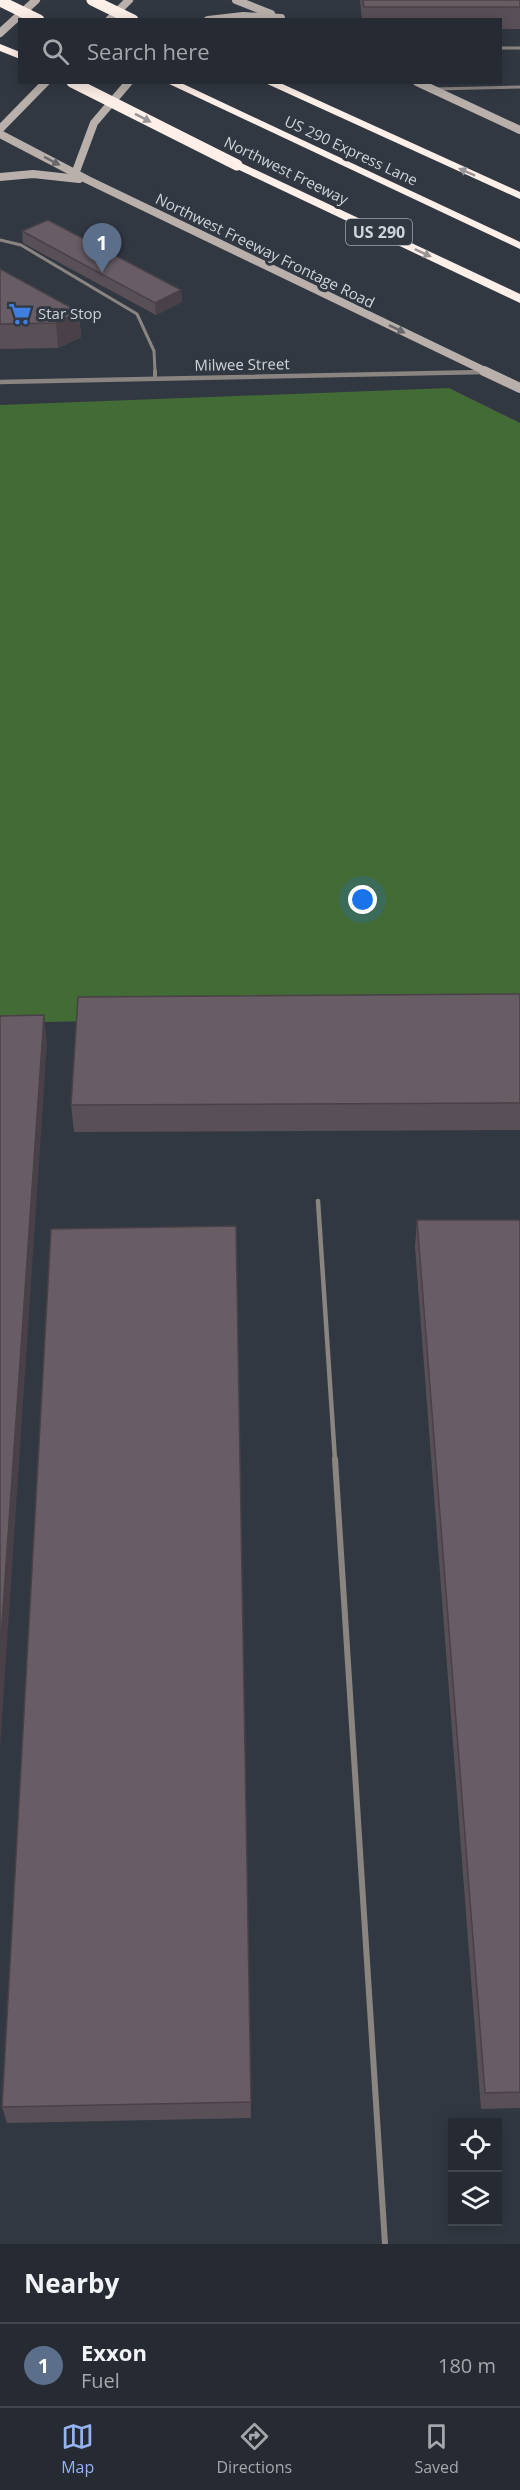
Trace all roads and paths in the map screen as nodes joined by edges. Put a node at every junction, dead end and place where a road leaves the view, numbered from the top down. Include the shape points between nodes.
1 (36, 0) edge
2 (92, 0) edge
3 (129, 0) edge
4 (236, 0) edge
5 (0, 1) edge
6 (35, 18) edge
7 (111, 18) edge
8 (129, 18) edge
9 (226, 18) edge
10 (270, 18) edge
11 (281, 18) edge
12 (0, 33) edge
13 (0, 46) edge
14 (502, 48) edge
15 (520, 48) edge
16 (18, 55) edge
17 (44, 84) edge
18 (76, 84) edge
19 (127, 84) edge
20 (174, 84) edge
21 (272, 84) edge
22 (420, 84) edge
23 (520, 87) edge
24 (429, 89) junction
25 (0, 129) edge
26 (520, 130) edge
27 (0, 134) edge
28 (75, 174) junction
29 (0, 177) edge
30 (88, 180) junction
31 (520, 196) edge
32 (0, 240) edge
33 (520, 246) edge
34 (520, 299) edge
35 (485, 372) junction
36 (155, 379) junction
37 (0, 382) edge
38 (520, 388) edge
39 (318, 1201) dead end
40 (385, 2244) edge

1 - 12 main road
2 - 8 highway, bridge
3 - 7 main road
4 - 11 main road
5 - 6 highway, bridge
9 - 10 main road
13 - 16 highway
14 - 15 lane
17 - 25 main road
18 -> 34 highway, Northwest Freeway / US 290, bridge
19 - 28 main road via 101,109 83,142
20 - 33 highway, US 290 Express Lane
31 -> 21 highway
22 - 24 main road
23 - 24 lane
24 - 26 main road
27 -> 28 main road, Northwest Freeway Frontage Road
28 - 30 main road, Northwest Freeway Frontage Road
29 - 30 main road via 33,174
30 -> 35 main road, Northwest Freeway Frontage Road
32 - 36 lane via 21,245 137,314 154,351
35 - 36 street, Milwee Street
35 - 38 main road, Northwest Freeway Frontage Road
36 - 37 street, Milwee Street
39 - 40 lane

